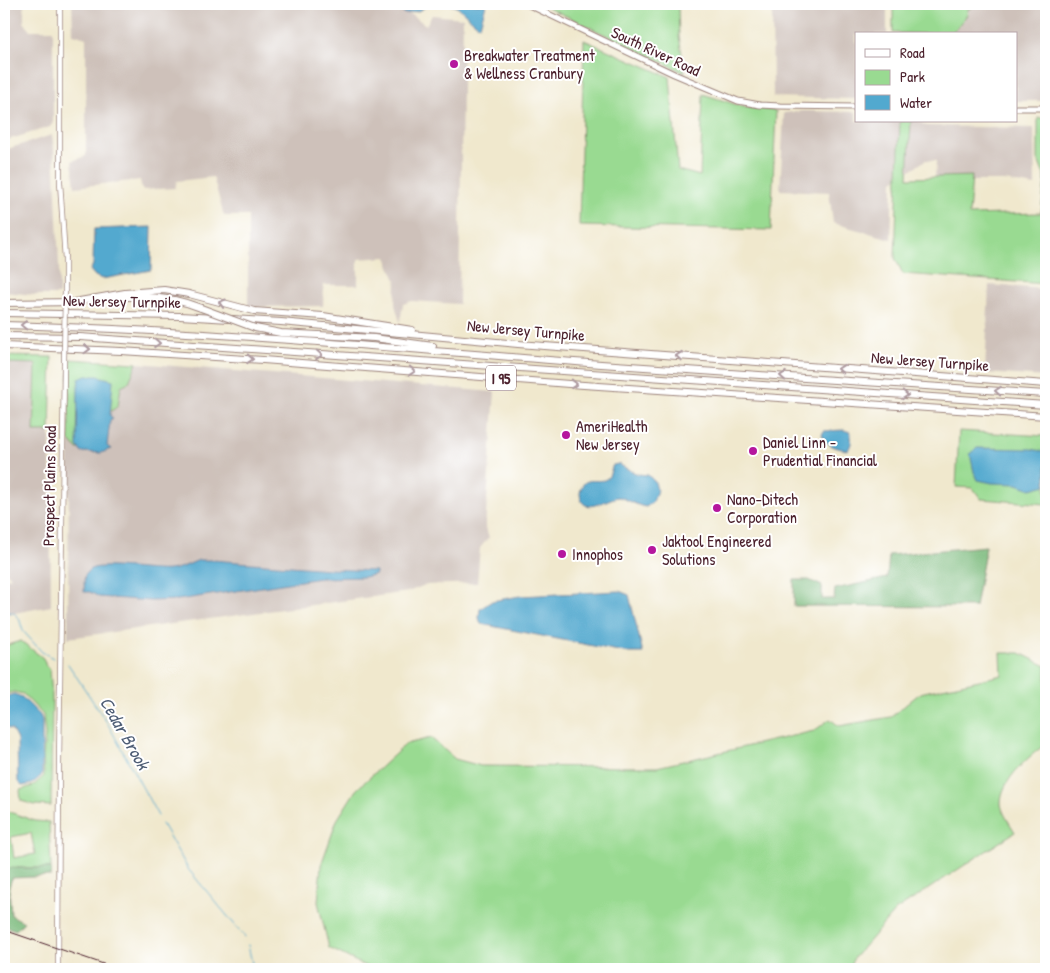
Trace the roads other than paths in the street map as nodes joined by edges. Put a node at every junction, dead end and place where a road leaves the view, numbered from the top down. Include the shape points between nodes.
1 (60, 4) edge
2 (527, 4) edge
3 (855, 107) edge
4 (1018, 108) edge
5 (1046, 108) edge
6 (74, 302) junction
7 (4, 303) edge
8 (4, 312) edge
9 (4, 325) edge
10 (4, 336) edge
11 (460, 338) junction
12 (4, 346) edge
13 (526, 357) junction
14 (1046, 384) edge
15 (1046, 394) edge
16 (1046, 405) edge
17 (1046, 416) edge
18 (58, 969) edge

1 - 18 street, Prospect Plains Road, bridge via 60,182 65,290
2 - 3 main road, South River Road via 730,98 780,106
4 - 5 main road
6 - 7 highway
11 -> 6 highway via 323,316 254,311 173,291 125,293
6 - 13 highway, bridge via 155,296 181,301 255,328 287,334 393,340
8 - 11 highway, New Jersey Turnpike / I 95 via 180,316
13 -> 9 highway, New Jersey Turnpike / I 95 via 81,327
10 -> 16 highway, I 95 via 80,337
14 -> 11 highway, New Jersey Turnpike / I 95
12 -> 17 highway, I 95 via 263,360
15 -> 13 highway, New Jersey Turnpike / I 95

